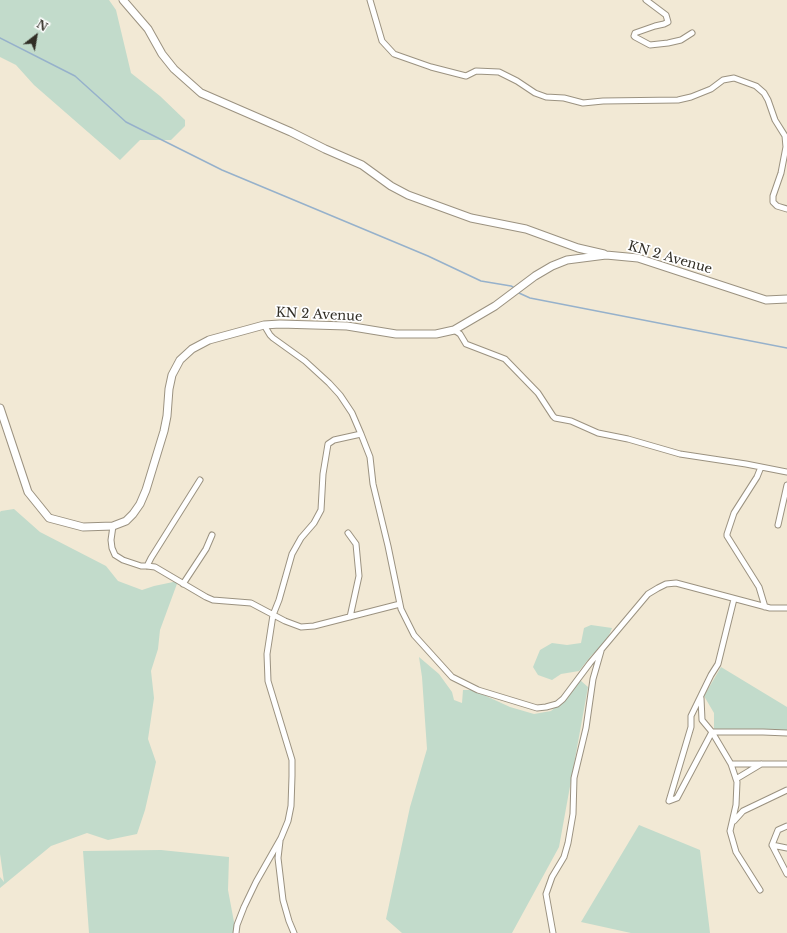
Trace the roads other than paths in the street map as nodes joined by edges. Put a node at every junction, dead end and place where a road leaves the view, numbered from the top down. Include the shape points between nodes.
1 (123, 0) edge
2 (370, 0) edge
3 (646, 0) edge
4 (692, 33) dead end
5 (787, 209) edge
6 (606, 255) junction
7 (787, 299) edge
8 (264, 325) junction
9 (454, 330) junction
10 (0, 408) edge
11 (361, 434) junction
12 (761, 467) junction
13 (787, 472) edge
14 (200, 480) dead end
15 (787, 485) edge
16 (778, 525) dead end
17 (113, 526) junction
18 (348, 533) dead end
19 (212, 534) dead end
20 (147, 566) junction
21 (183, 584) junction
22 (734, 599) junction
23 (400, 604) junction
24 (765, 607) junction
25 (787, 608) edge
26 (273, 614) junction
27 (350, 617) junction
28 (602, 648) junction
29 (701, 697) junction
30 (712, 732) junction
31 (787, 733) edge
32 (731, 764) junction
33 (762, 764) junction
34 (787, 764) edge
35 (736, 779) junction
36 (787, 790) edge
37 (732, 824) junction
38 (787, 826) edge
39 (281, 838) junction
40 (772, 845) junction
41 (787, 848) edge
42 (787, 874) edge
43 (760, 890) dead end
44 (236, 933) edge
45 (294, 933) edge
46 (554, 933) edge

1 - 6 main road via 148,29 174,69 201,93 362,165 408,195 472,218 526,229
2 - 5 street via 382,41 394,54 466,76 476,71 499,72 546,97 583,103 678,100 691,98 723,80 734,78 756,86 766,96 775,120 785,136 782,173 773,202
3 - 4 street via 666,15 668,22 635,33 635,37 650,45 681,40
6 - 7 main road, KN 2 Avenue via 638,258 766,300
6 - 9 main road, KN 2 Avenue via 567,260 552,266 495,306
8 - 9 main road, KN 2 Avenue via 347,326 396,334 436,334
8 - 11 street via 270,335 305,361 340,395 352,413
8 - 17 main road, KN 2 Avenue via 209,340 180,360 168,388 164,431 146,490 134,514 126,521
9 - 12 street via 466,344 505,359 538,393 556,418 571,421 598,433 680,454
10 - 17 main road, KN 2 Avenue via 28,492 49,518 83,527
11 - 23 street via 370,457 373,484
11 - 26 street via 334,440 328,444 321,510 292,554
12 - 13 street
12 - 24 street via 734,513 727,536 759,587
14 - 20 street
15 - 16 street
17 - 20 street via 110,540 115,555 131,563
18 - 27 street via 356,544 359,576
19 - 21 street via 206,549
20 - 21 street via 155,567
21 - 26 street via 213,600 252,603
22 - 24 street
22 - 28 street via 676,583 666,584 648,594
22 - 29 street via 718,664 710,675
23 - 27 street
23 - 28 street via 414,634 452,678 478,690 537,708 559,702
24 - 25 street
26 - 27 street via 306,628
26 - 39 street via 267,654 268,681 292,760 291,806
28 - 46 street via 593,679 586,728 574,778 568,843 546,894
29 - 30 street via 702,720
29 - 30 street via 691,716 691,727 669,801 677,798
30 - 31 street
30 - 32 street
32 - 33 street
32 - 35 street
33 - 34 street
33 - 35 street
35 - 37 street via 736,805
36 - 37 street via 743,810
37 - 43 street via 730,831 736,852
38 - 40 street via 778,830
39 - 44 street via 244,907
39 - 45 street via 278,858 283,900
40 - 41 street
40 - 42 street

